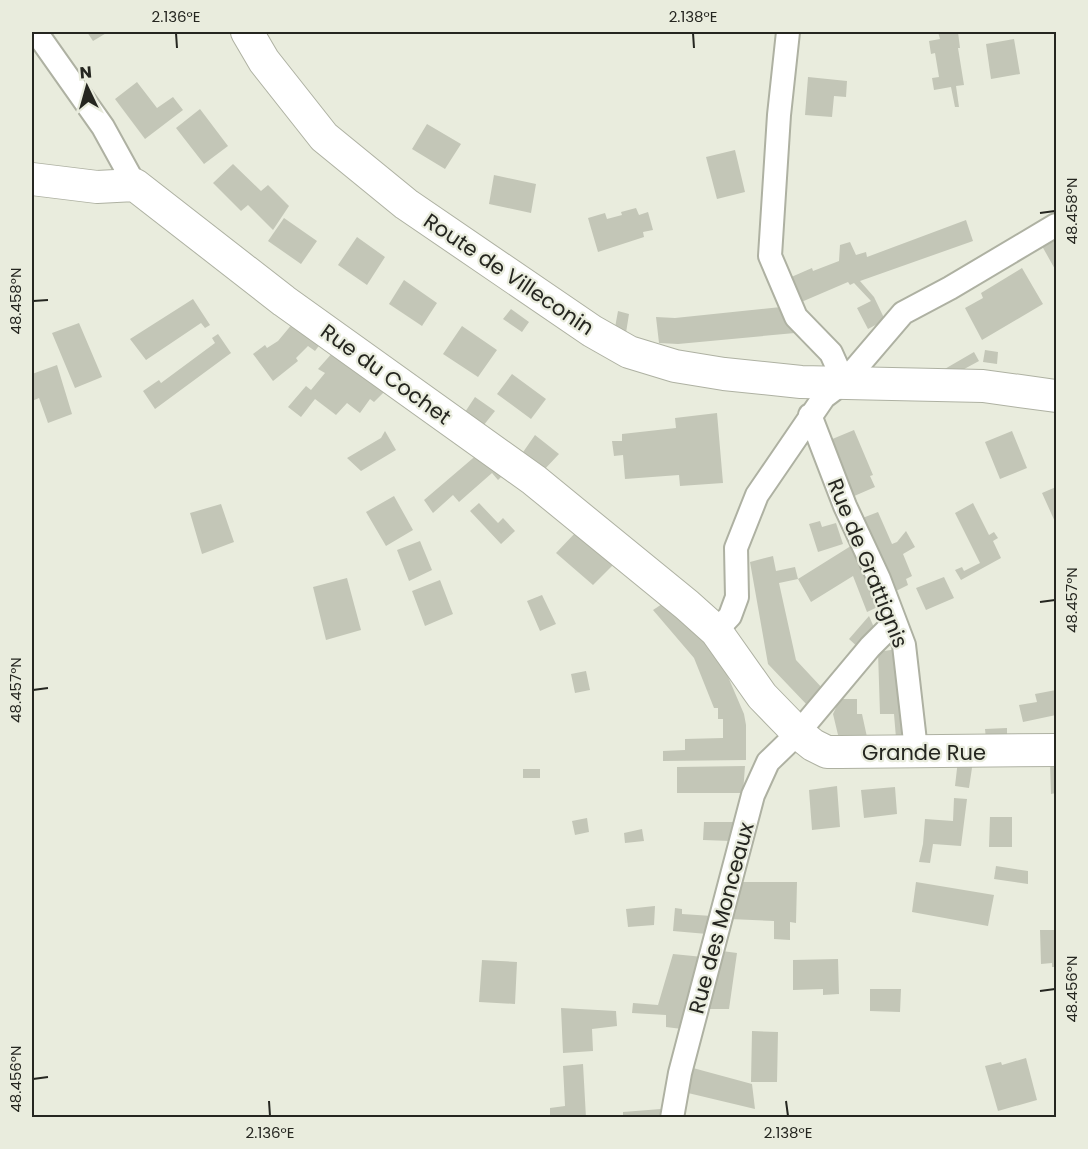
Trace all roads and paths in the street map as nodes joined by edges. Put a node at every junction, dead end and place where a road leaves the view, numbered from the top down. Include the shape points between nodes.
1 (36, 32) edge
2 (248, 32) edge
3 (788, 32) edge
4 (32, 179) edge
5 (135, 185) junction
6 (1056, 225) edge
7 (844, 382) junction
8 (1056, 396) edge
9 (810, 415) junction
10 (895, 622) junction
11 (716, 631) junction
12 (798, 733) junction
13 (916, 750) junction
14 (1056, 750) edge
15 (672, 1118) edge

1 - 5 street via 103,127
2 - 7 street, Route de Villeconin via 264,60 324,136 406,204 591,331 629,352 675,366 790,381
3 - 7 street via 770,256 796,317 831,353
4 - 5 street via 97,187
5 - 11 street, Rue du Cochet via 284,302 534,480
6 - 7 street via 903,313
7 - 8 street, Route de Villeconin via 983,386
7 - 9 street via 824,397
9 - 10 street, Rue de Grattignis
9 - 11 street via 757,495 736,548 737,597 730,616
10 - 12 street, Rue des Monceaux
10 - 13 street, Rue de Grattignis via 904,645
11 - 12 street, Rue du Cochet via 762,696
12 - 13 street, Grande Rue via 827,752
12 - 15 street, Rue des Monceaux via 768,762 753,795 685,1052
13 - 14 street, Grande Rue

